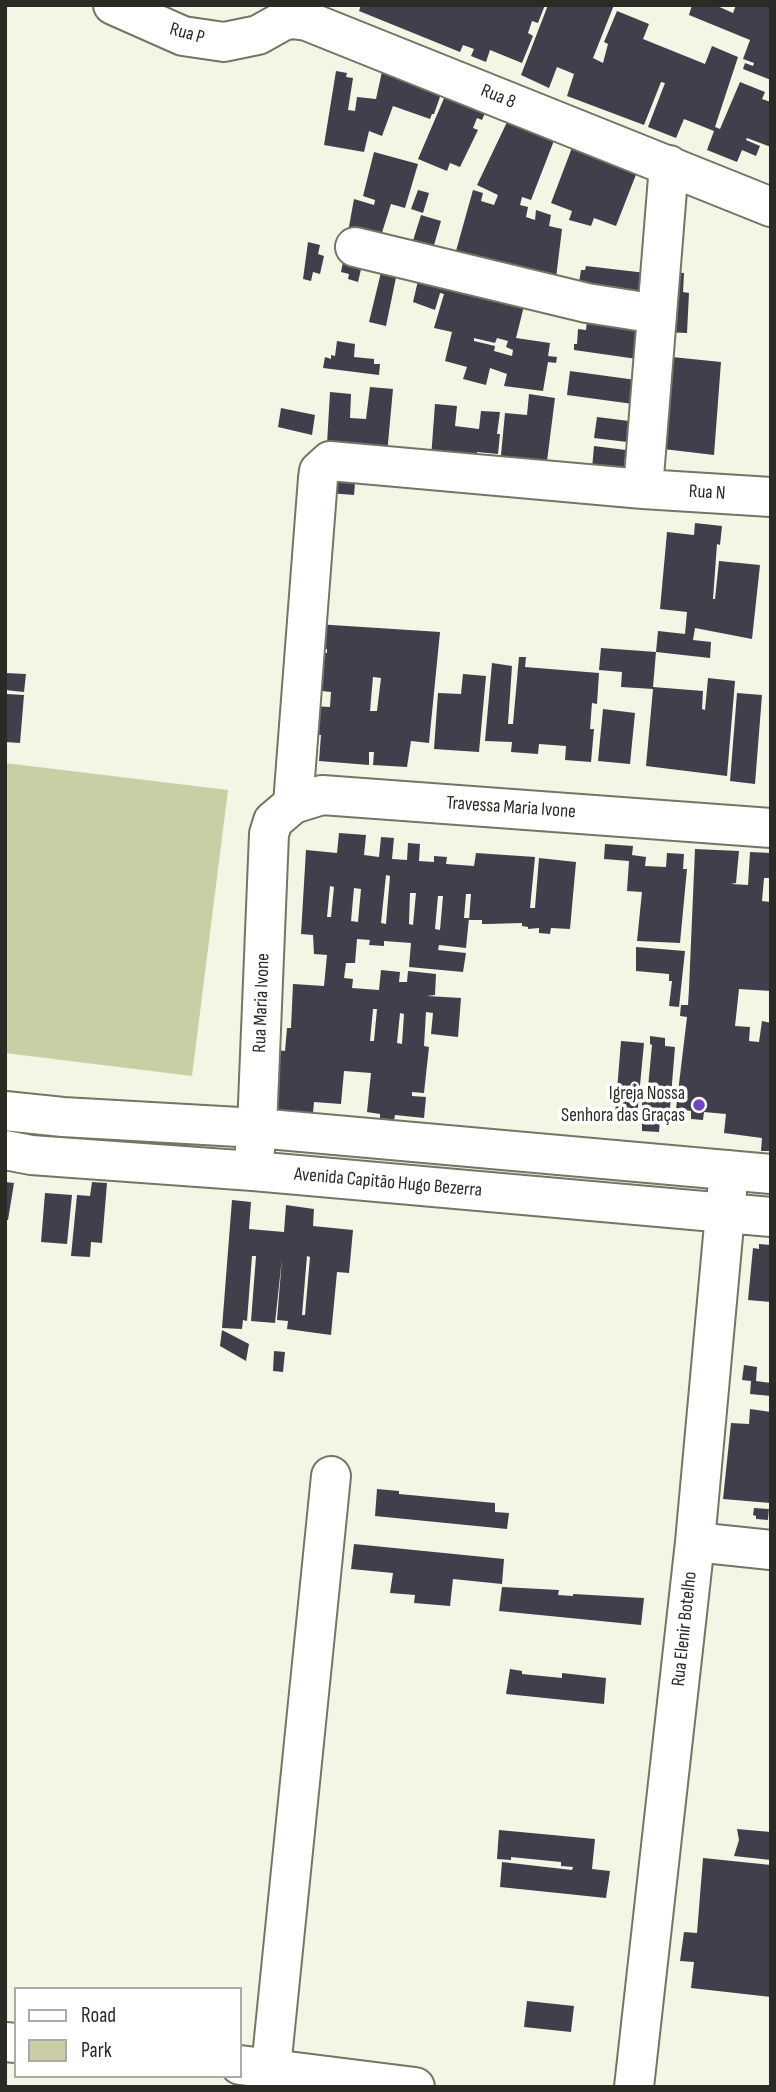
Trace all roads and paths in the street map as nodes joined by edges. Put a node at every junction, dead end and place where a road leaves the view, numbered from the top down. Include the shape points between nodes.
1 (113, 5) edge
2 (224, 42) joint
3 (669, 165) junction
4 (771, 207) edge
5 (355, 247) dead end
6 (657, 314) junction
7 (643, 489) junction
8 (771, 497) edge
9 (293, 804) junction
10 (771, 828) edge
11 (5, 1111) edge
12 (257, 1128) junction
13 (5, 1150) edge
14 (729, 1170) junction
15 (253, 1171) junction
16 (771, 1174) edge
17 (725, 1213) junction
18 (771, 1217) edge
19 (331, 1476) dead end
20 (695, 1542) junction
21 (771, 1550) edge
22 (256, 2066) edge
23 (415, 2087) edge
24 (634, 2087) edge

1 - 2 street, Rua P via 183,36
2 - 3 street, Rua 8 via 258,35 284,21 307,21
3 - 4 street, Rua 8
3 - 6 street
5 - 6 street via 587,303
6 - 7 street
7 - 8 street, Rua N
7 - 9 street, Rua N via 330,461 324,466 318,478
9 - 10 street, Travessa Maria Ivone via 322,795
9 - 12 street, Rua Maria Ivone via 273,821 269,834
11 - 12 street
12 - 14 street
12 - 15 street, Rua Maria Ivone
13 - 15 street, Avenida Capitão Hugo Bezerra
14 - 16 street
14 - 17 street, Rua Elenir Botelho
15 - 17 street, Avenida Capitão Hugo Bezerra
17 - 18 street, Avenida Capitão Hugo Bezerra
17 - 20 street, Rua Elenir Botelho
19 - 22 street
20 - 21 street
20 - 24 street, Rua Elenir Botelho
22 - 23 street

